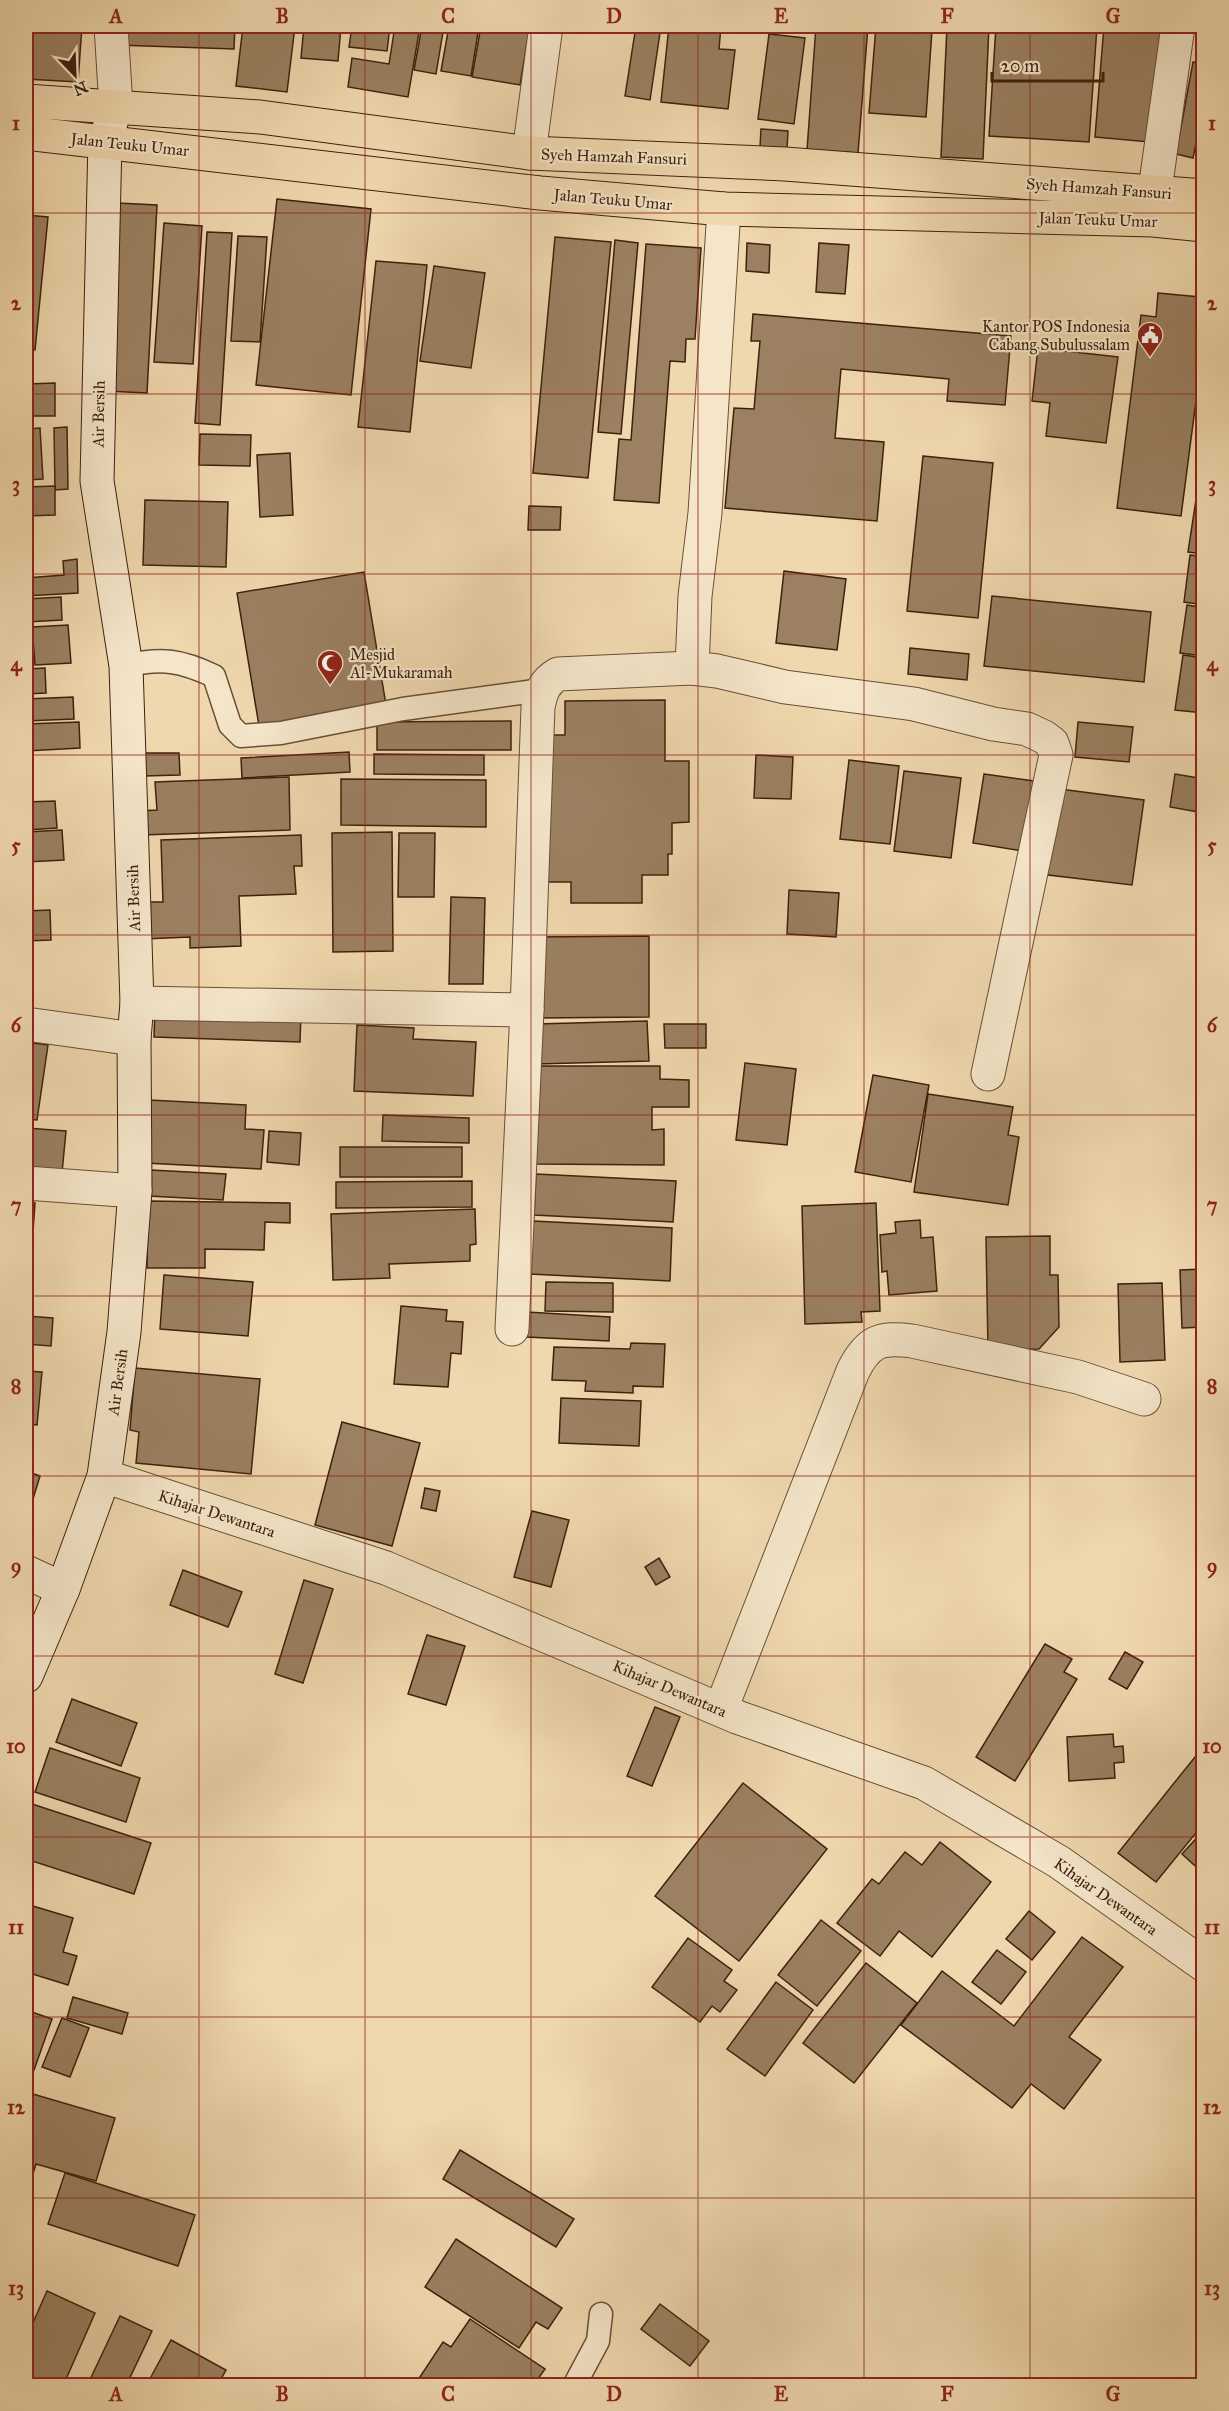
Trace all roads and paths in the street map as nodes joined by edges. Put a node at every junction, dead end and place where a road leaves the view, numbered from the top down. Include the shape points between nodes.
1 (111, 26) edge
2 (546, 26) edge
3 (1178, 26) edge
4 (26, 100) edge
5 (116, 107) junction
6 (26, 133) edge
7 (105, 141) junction
8 (529, 153) junction
9 (1155, 190) junction
10 (1203, 196) edge
11 (724, 209) junction
12 (1203, 225) edge
13 (126, 666) junction
14 (692, 668) junction
15 (542, 690) junction
16 (137, 1003) junction
17 (527, 1010) junction
18 (26, 1024) edge
19 (134, 1038) junction
20 (988, 1074) dead end
21 (26, 1183) edge
22 (135, 1191) junction
23 (512, 1329) dead end
24 (1144, 1399) dead end
25 (104, 1476) junction
26 (26, 1572) edge
27 (63, 1589) junction
28 (26, 1676) edge
29 (722, 1709) junction
30 (1203, 1965) edge
31 (601, 2314) dead end
32 (574, 2385) edge

1 - 5 street
2 - 8 street
3 - 9 street
4 - 5 highway, Syeh Hamzah Fansuri
5 - 7 street, Air Bersih
5 - 8 highway, Syeh Hamzah Fansuri via 260,117
6 - 7 highway, Jalan Teuku Umar
7 - 11 highway, Jalan Teuku Umar via 540,193
7 - 13 street, Air Bersih via 97,480
8 - 9 highway, Syeh Hamzah Fansuri via 786,164 978,181
9 - 10 highway, Syeh Hamzah Fansuri
11 - 12 highway, Jalan Teuku Umar via 1153,220
11 - 14 street
13 - 15 lane via 145,661 184,662 214,676 230,725 241,736
13 - 16 street, Air Bersih
14 - 15 street via 558,674
14 - 20 street via 785,687 914,704 1027,729 1052,743 1056,755
15 - 17 street via 538,707
16 - 17 street
16 - 19 street, Air Bersih
17 - 23 street
18 - 19 street
19 - 22 street, Air Bersih
21 - 22 street
22 - 25 street, Air Bersih via 124,1332
24 - 29 street via 1078,1377 912,1341 891,1338 873,1343 853,1371
25 - 27 street, Air Bersih
25 - 29 street, Kihajar Dewantara via 386,1568
26 - 27 street
27 - 28 street, Air Bersih
29 - 30 street, Kihajar Dewantara via 924,1782 1059,1862
31 - 32 lane via 598,2341

